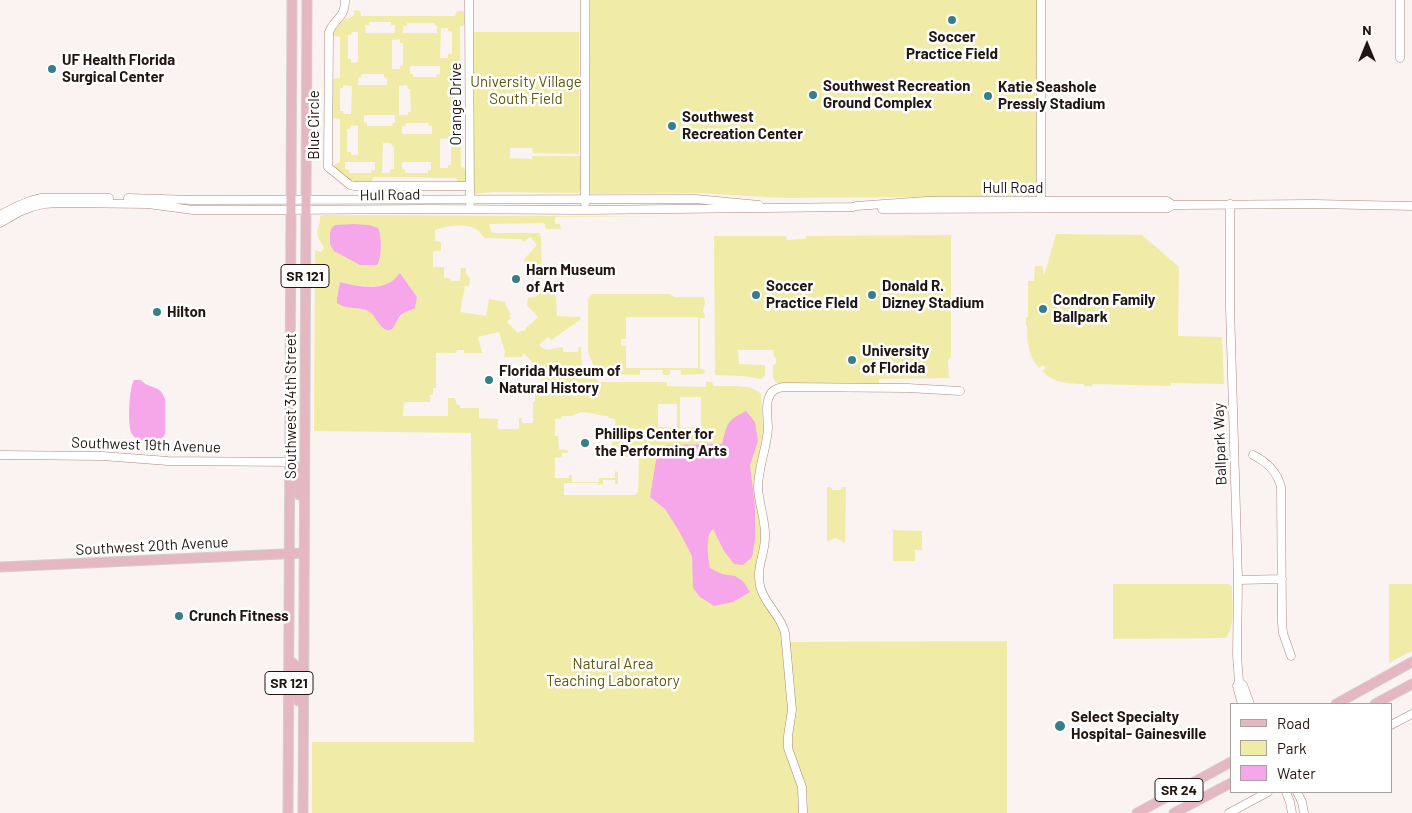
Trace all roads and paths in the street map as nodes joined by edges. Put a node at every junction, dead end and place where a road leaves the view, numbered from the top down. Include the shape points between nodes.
1 (292, 0) edge
2 (307, 0) edge
3 (344, 0) edge
4 (469, 0) edge
5 (585, 0) edge
6 (1041, 0) edge
7 (1400, 0) edge
8 (1400, 58) dead end
9 (470, 186) junction
10 (292, 200) junction
11 (306, 200) junction
12 (470, 200) junction
13 (585, 200) junction
14 (1230, 204) junction
15 (1042, 205) junction
16 (1412, 206) edge
17 (786, 207) junction
18 (470, 209) junction
19 (292, 210) junction
20 (306, 210) junction
21 (585, 210) junction
22 (0, 215) edge
23 (0, 223) edge
24 (960, 391) dead end
25 (0, 455) edge
26 (1252, 455) dead end
27 (290, 462) junction
28 (304, 512) junction
29 (304, 553) junction
30 (290, 554) junction
31 (0, 567) edge
32 (1282, 579) junction
33 (1238, 580) junction
34 (1292, 656) dead end
35 (289, 660) junction
36 (1412, 662) edge
37 (1239, 682) junction
38 (1412, 684) edge
39 (1242, 703) edge
40 (1250, 703) edge
41 (1338, 703) edge
42 (1377, 703) edge
43 (303, 710) junction
44 (1412, 714) edge
45 (1392, 724) edge
46 (1230, 763) edge
47 (1230, 784) edge
48 (1266, 793) edge
49 (1286, 793) edge
50 (1297, 793) edge
51 (288, 813) edge
52 (303, 813) edge
53 (803, 813) edge
54 (1137, 813) edge
55 (1174, 813) edge
56 (1229, 813) edge
57 (1292, 813) edge
58 (1304, 813) edge

1 - 10 main road, Southwest 34th Street / SR 121
2 - 11 main road, Southwest 34th Street / SR 121
3 - 9 street, Blue Circle via 344,12 329,32 328,167 354,186
4 - 9 street, Orange Drive
5 - 13 street
6 - 15 street
7 - 8 street
9 - 12 street, Orange Drive
10 - 11 street, Hull Road
10 - 19 main road, Southwest 34th Street / SR 121
10 - 22 street, Hull Road via 55,197 34,200
11 - 12 street, Hull Road
11 - 20 main road, Southwest 34th Street / SR 121
12 - 13 street, Hull Road
12 - 18 street, Orange Drive
13 - 17 street, Hull Road via 696,199
13 - 21 street
14 - 15 street, Hull Road via 1172,205 1167,201
14 - 16 street, Hull Road
14 - 33 street, Ballpark Way
15 - 17 street, Hull Road via 920,201 853,207
17 - 21 street, Hull Road
18 - 20 street, Hull Road
18 - 21 street, Hull Road
19 - 20 street, Hull Road
19 - 23 street, Hull Road via 193,210 148,204 60,203 32,207
19 - 27 main road, Southwest 34th Street / SR 121
20 - 28 main road, Southwest 34th Street / SR 121
24 - 53 street via 783,387 772,392 768,401 767,440 758,480 765,534 759,575 763,593 785,633 792,710 788,746 802,789
25 - 27 street, Southwest 19th Avenue
26 - 32 street via 1271,467 1281,487
27 - 28 main road via 298,469 299,498
27 - 30 main road, Southwest 34th Street / SR 121
28 - 29 main road, Southwest 34th Street / SR 121
29 - 30 main road, Southwest 20th Avenue
29 - 43 main road, Southwest 34th Street / SR 121
30 - 31 main road, Southwest 20th Avenue
30 - 35 main road, Southwest 34th Street / SR 121
32 - 33 street
32 - 34 street via 1283,633
33 - 37 street, Ballpark Way via 1236,655
35 - 43 main road via 296,666 298,701
35 - 51 main road, Southwest 34th Street / SR 121
36 - 41 main road
37 - 39 street, Ballpark Way
37 - 40 street, Ballpark Way
38 - 42 main road
43 - 52 main road, Southwest 34th Street / SR 121
44 - 45 street
46 - 54 main road, SR 24
47 - 55 main road, SR 24
48 - 56 street
49 - 57 street
50 - 58 street

